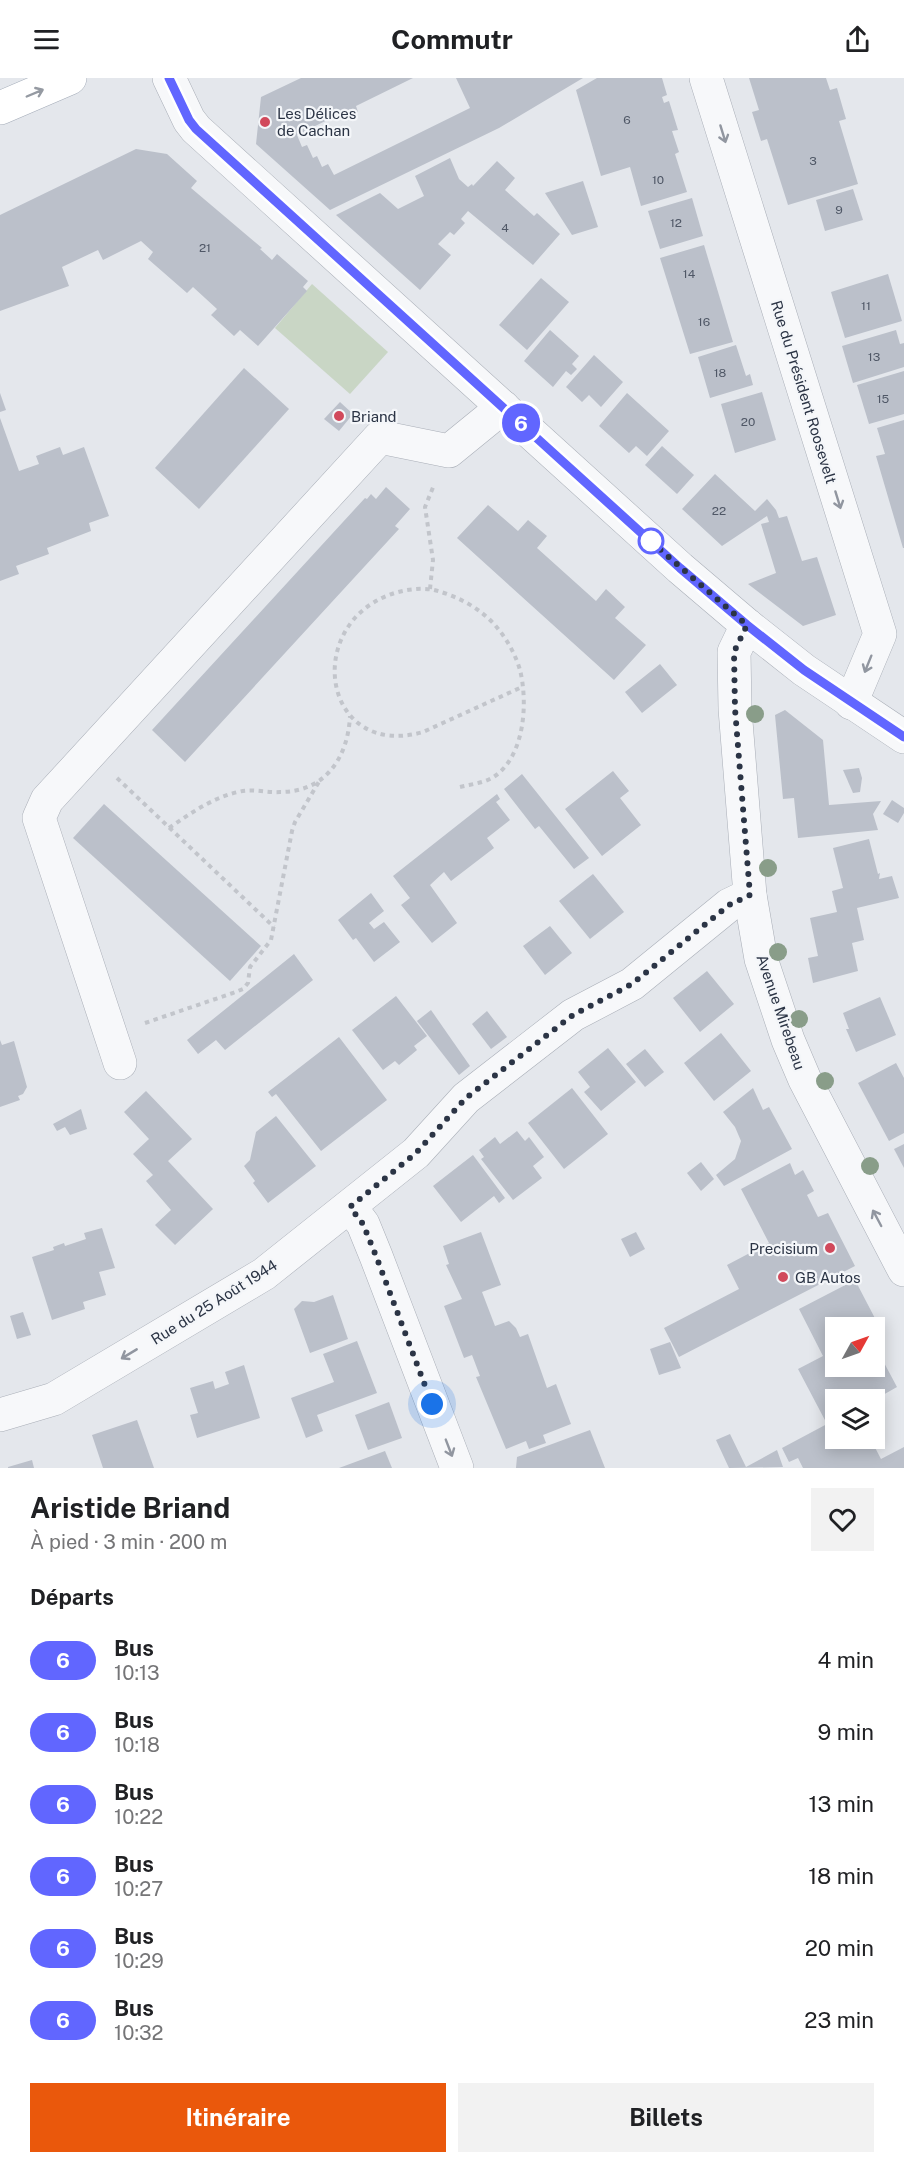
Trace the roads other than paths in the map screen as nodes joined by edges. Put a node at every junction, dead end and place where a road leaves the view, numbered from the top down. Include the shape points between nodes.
1 (70, 78) edge
2 (169, 78) edge
3 (706, 78) edge
4 (0, 108) edge
5 (502, 407) junction
6 (747, 625) junction
7 (851, 703) junction
8 (904, 737) edge
9 (750, 895) junction
10 (116, 1049) road end
11 (350, 1207) junction
12 (904, 1270) edge
13 (0, 1415) edge
14 (457, 1468) edge

4 -> 1 main road
2 - 5 street via 196,129
3 -> 7 street, Rue du Président Roosevelt via 880,634
5 - 6 street
5 - 10 street via 449,451 380,437 47,800 39,818
6 - 7 street
6 - 9 street, Avenue Mirebeau via 734,652
7 - 8 street
9 - 11 street, Rue du 25 Août 1944 via 729,905 632,984 573,1015 466,1098 416,1153
12 -> 9 street, Avenue Mirebeau via 788,1040 761,959
11 -> 13 street, Rue du 25 Août 1944 via 264,1274 54,1399
11 -> 14 street via 363,1224

